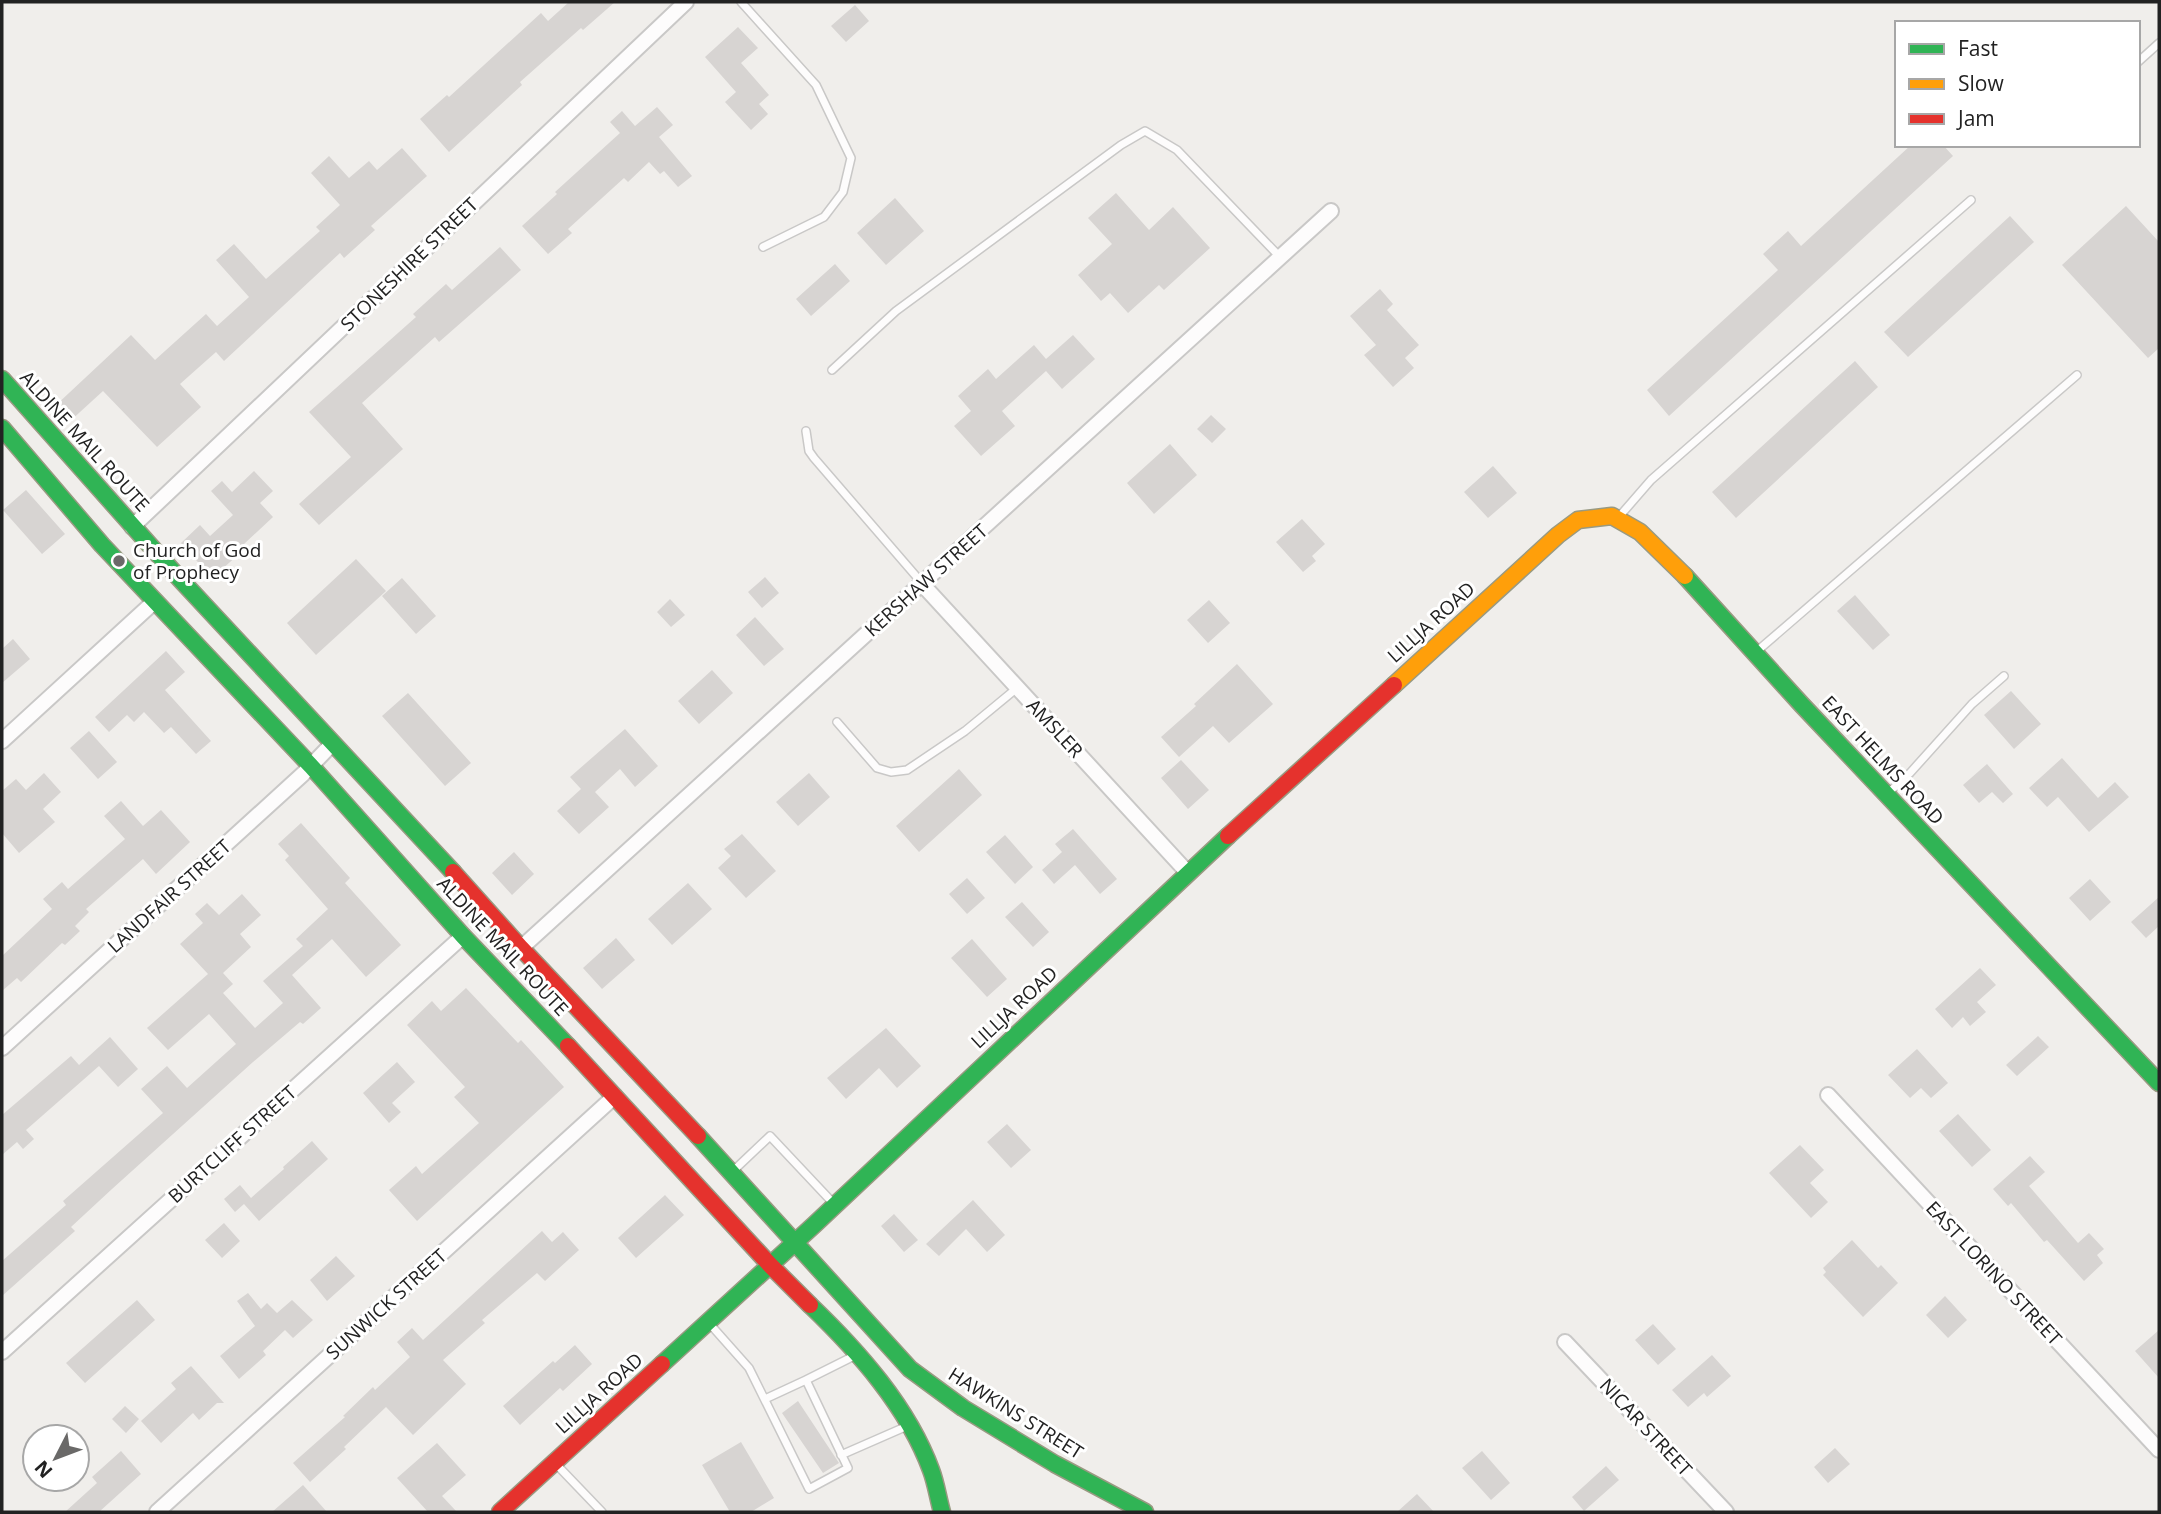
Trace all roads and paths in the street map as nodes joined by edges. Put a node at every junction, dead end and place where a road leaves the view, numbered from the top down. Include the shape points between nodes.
1 (686, 2) edge
2 (741, 2) edge
3 (2159, 43) edge
4 (2140, 60) edge
5 (1970, 200) dead end
6 (1331, 211) dead end
7 (763, 247) dead end
8 (1280, 258) junction
9 (832, 370) dead end
10 (2077, 375) dead end
11 (2, 379) edge
12 (806, 430) dead end
13 (17, 433) edge
14 (1618, 518) junction
15 (132, 527) junction
16 (922, 584) junction
17 (155, 601) junction
18 (1755, 652) junction
19 (2004, 676) dead end
20 (1018, 687) junction
21 (837, 722) dead end
22 (2, 741) edge
23 (333, 743) junction
24 (311, 766) junction
25 (1886, 794) junction
26 (1188, 873) junction
27 (463, 936) junction
28 (521, 948) junction
29 (2, 1048) edge
30 (2159, 1083) edge
31 (1828, 1095) dead end
32 (615, 1096) junction
33 (731, 1173) junction
34 (834, 1204) junction
35 (794, 1242) junction
36 (770, 1265) junction
37 (708, 1322) junction
38 (877, 1334) joint
39 (1565, 1342) dead end
40 (2, 1352) edge
41 (857, 1354) junction
42 (806, 1380) junction
43 (765, 1399) junction
44 (909, 1425) junction
45 (2159, 1450) edge
46 (841, 1455) junction
47 (554, 1463) junction
48 (157, 1512) edge
49 (500, 1512) edge
50 (602, 1512) edge
51 (942, 1512) edge
52 (1145, 1512) edge
53 (1726, 1512) edge

1 - 15 street, STONESHIRE STREET
2 - 7 lane via 816,85 851,158 844,192 824,217
3 - 4 lane
5 - 14 lane via 1651,481
6 - 8 street, KERSHAW STREET
8 - 9 lane via 1177,150 1145,131 896,311
8 - 16 street, KERSHAW STREET
10 - 18 lane
11 - 13 main road, ALDINE MAIL ROUTE
12 - 16 lane via 814,458
13 - 15 main road, ALDINE MAIL ROUTE
13 - 17 main road, ALDINE MAIL ROUTE via 102,545
14 - 18 main road, EAST HELMS ROAD via 1640,532 1677,568
14 - 26 main road, LILLJA ROAD via 1578,520 1558,534
15 - 23 main road, ALDINE MAIL ROUTE
16 - 20 street, AMSLER
16 - 28 street, KERSHAW STREET
17 - 22 street
17 - 24 main road, ALDINE MAIL ROUTE
18 - 25 main road, EAST HELMS ROAD
19 - 25 lane
20 - 21 lane via 908,770 877,768
20 - 26 street, AMSLER
23 - 24 street, LANDFAIR STREET
23 - 28 main road, ALDINE MAIL ROUTE
24 - 27 main road, ALDINE MAIL ROUTE
24 - 29 street, LANDFAIR STREET
25 - 30 main road, EAST HELMS ROAD
26 - 34 main road, LILLJA ROAD
27 - 32 main road, ALDINE MAIL ROUTE
27 - 40 street, BURTCLIFF STREET
28 - 33 main road, ALDINE MAIL ROUTE
31 - 45 street, EAST LORINO STREET
32 - 36 main road, ALDINE MAIL ROUTE
32 - 48 street, SUNWICK STREET
33 - 34 lane via 770,1136
33 - 35 main road, ALDINE MAIL ROUTE
34 - 35 main road, LILLJA ROAD
35 - 36 main road, LILLJA ROAD
35 - 38 main road, ALDINE MAIL ROUTE
36 - 37 main road, LILLJA ROAD
36 - 41 main road, ALDINE MAIL ROUTE
37 - 43 lane via 749,1368
37 - 47 main road, LILLJA ROAD
38 - 52 main road, HAWKINS STREET via 910,1369 963,1408
39 - 53 street, NICAR STREET
41 - 42 lane
41 - 44 main road, ALDINE MAIL ROUTE
42 - 43 lane
42 - 46 lane
43 - 46 lane via 808,1489 848,1468
44 - 46 lane
44 - 51 main road, ALDINE MAIL ROUTE via 931,1470
47 - 49 main road, LILLJA ROAD
47 - 50 lane

